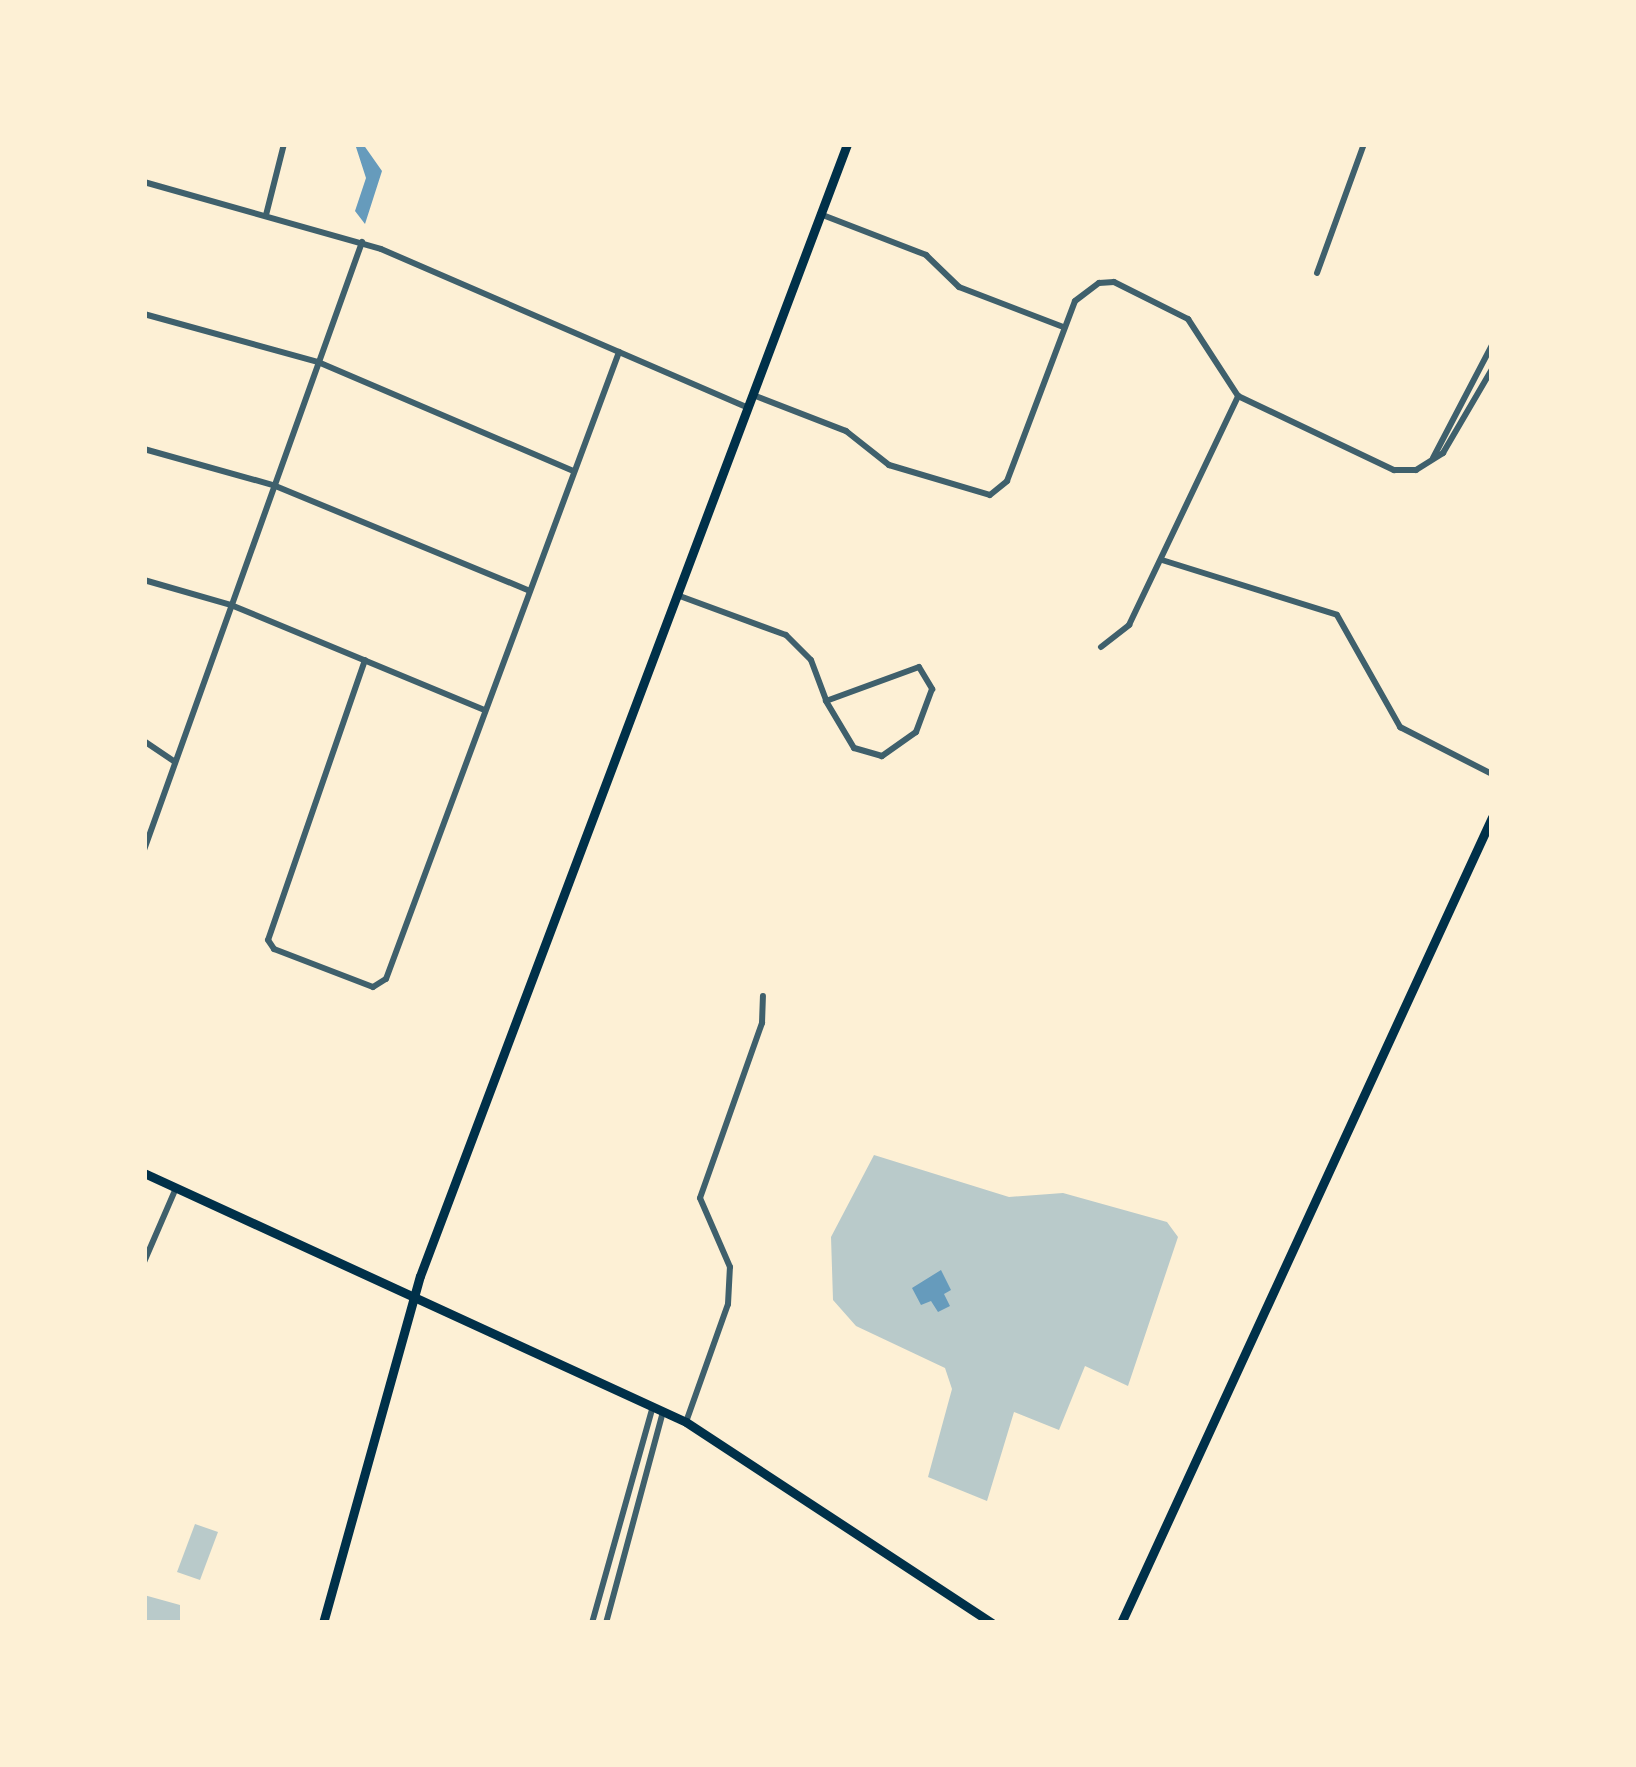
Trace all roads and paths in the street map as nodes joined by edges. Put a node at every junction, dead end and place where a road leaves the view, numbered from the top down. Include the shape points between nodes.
1 (284, 144) edge
2 (847, 144) edge
3 (1364, 144) edge
4 (144, 182) edge
5 (820, 214) junction
6 (266, 215) junction
7 (362, 242) junction
8 (1317, 273) dead end
9 (144, 314) edge
10 (1063, 327) junction
11 (1492, 345) edge
12 (619, 352) junction
13 (318, 362) junction
14 (1492, 369) edge
15 (753, 395) junction
16 (1238, 396) junction
17 (748, 407) junction
18 (144, 449) edge
19 (1433, 458) junction
20 (573, 471) junction
21 (273, 485) junction
22 (1162, 560) junction
23 (144, 580) edge
24 (528, 590) junction
25 (677, 595) junction
26 (231, 605) junction
27 (1101, 647) dead end
28 (365, 660) junction
29 (826, 700) junction
30 (485, 710) junction
31 (144, 741) edge
32 (175, 762) junction
33 (1492, 774) edge
34 (1492, 817) edge
35 (144, 850) edge
36 (764, 996) dead end
37 (144, 1173) edge
38 (176, 1188) junction
39 (144, 1262) edge
40 (415, 1293) junction
41 (658, 1408) junction
42 (686, 1422) junction
43 (610, 1559) junction
44 (622, 1563) junction
45 (323, 1623) edge
46 (592, 1623) edge
47 (606, 1623) edge
48 (992, 1623) edge
49 (1120, 1623) edge

1 - 6 street
2 - 5 main road
3 - 8 street
4 - 6 street
5 - 10 street via 926,256 959,286
5 - 15 main road
6 - 7 street
7 - 12 street
7 - 13 street
9 - 13 street
10 - 15 street via 1007,482 990,495 889,465 846,431
10 - 16 street via 1082,292 1114,283 1194,324
11 - 19 street
12 - 17 street
12 - 20 street
13 - 20 street
13 - 21 street
14 - 19 street
15 - 17 main road
16 - 19 street via 1394,470
16 - 22 street
17 - 25 main road
18 - 21 street
20 - 24 street
21 - 24 street
21 - 26 street
22 - 27 street via 1129,625
22 - 33 street via 1337,615 1400,727
23 - 26 street
24 - 30 street
25 - 29 street via 786,635 812,660
25 - 40 main road
26 - 28 street
26 - 32 street
28 - 30 street
28 - 30 street via 268,940 274,949 383,985
29 - 29 street via 910,667 923,668 931,681 916,732 882,755 847,742
31 - 32 street
32 - 35 street
34 - 49 main road
36 - 42 street via 762,1023 700,1198 730,1267 728,1304
37 - 38 main road
38 - 39 street
38 - 40 main road
40 - 41 main road
40 - 45 main road
41 - 42 main road
41 - 43 street
41 - 44 street
42 - 48 main road
43 - 44 street
43 - 46 street
44 - 47 street

